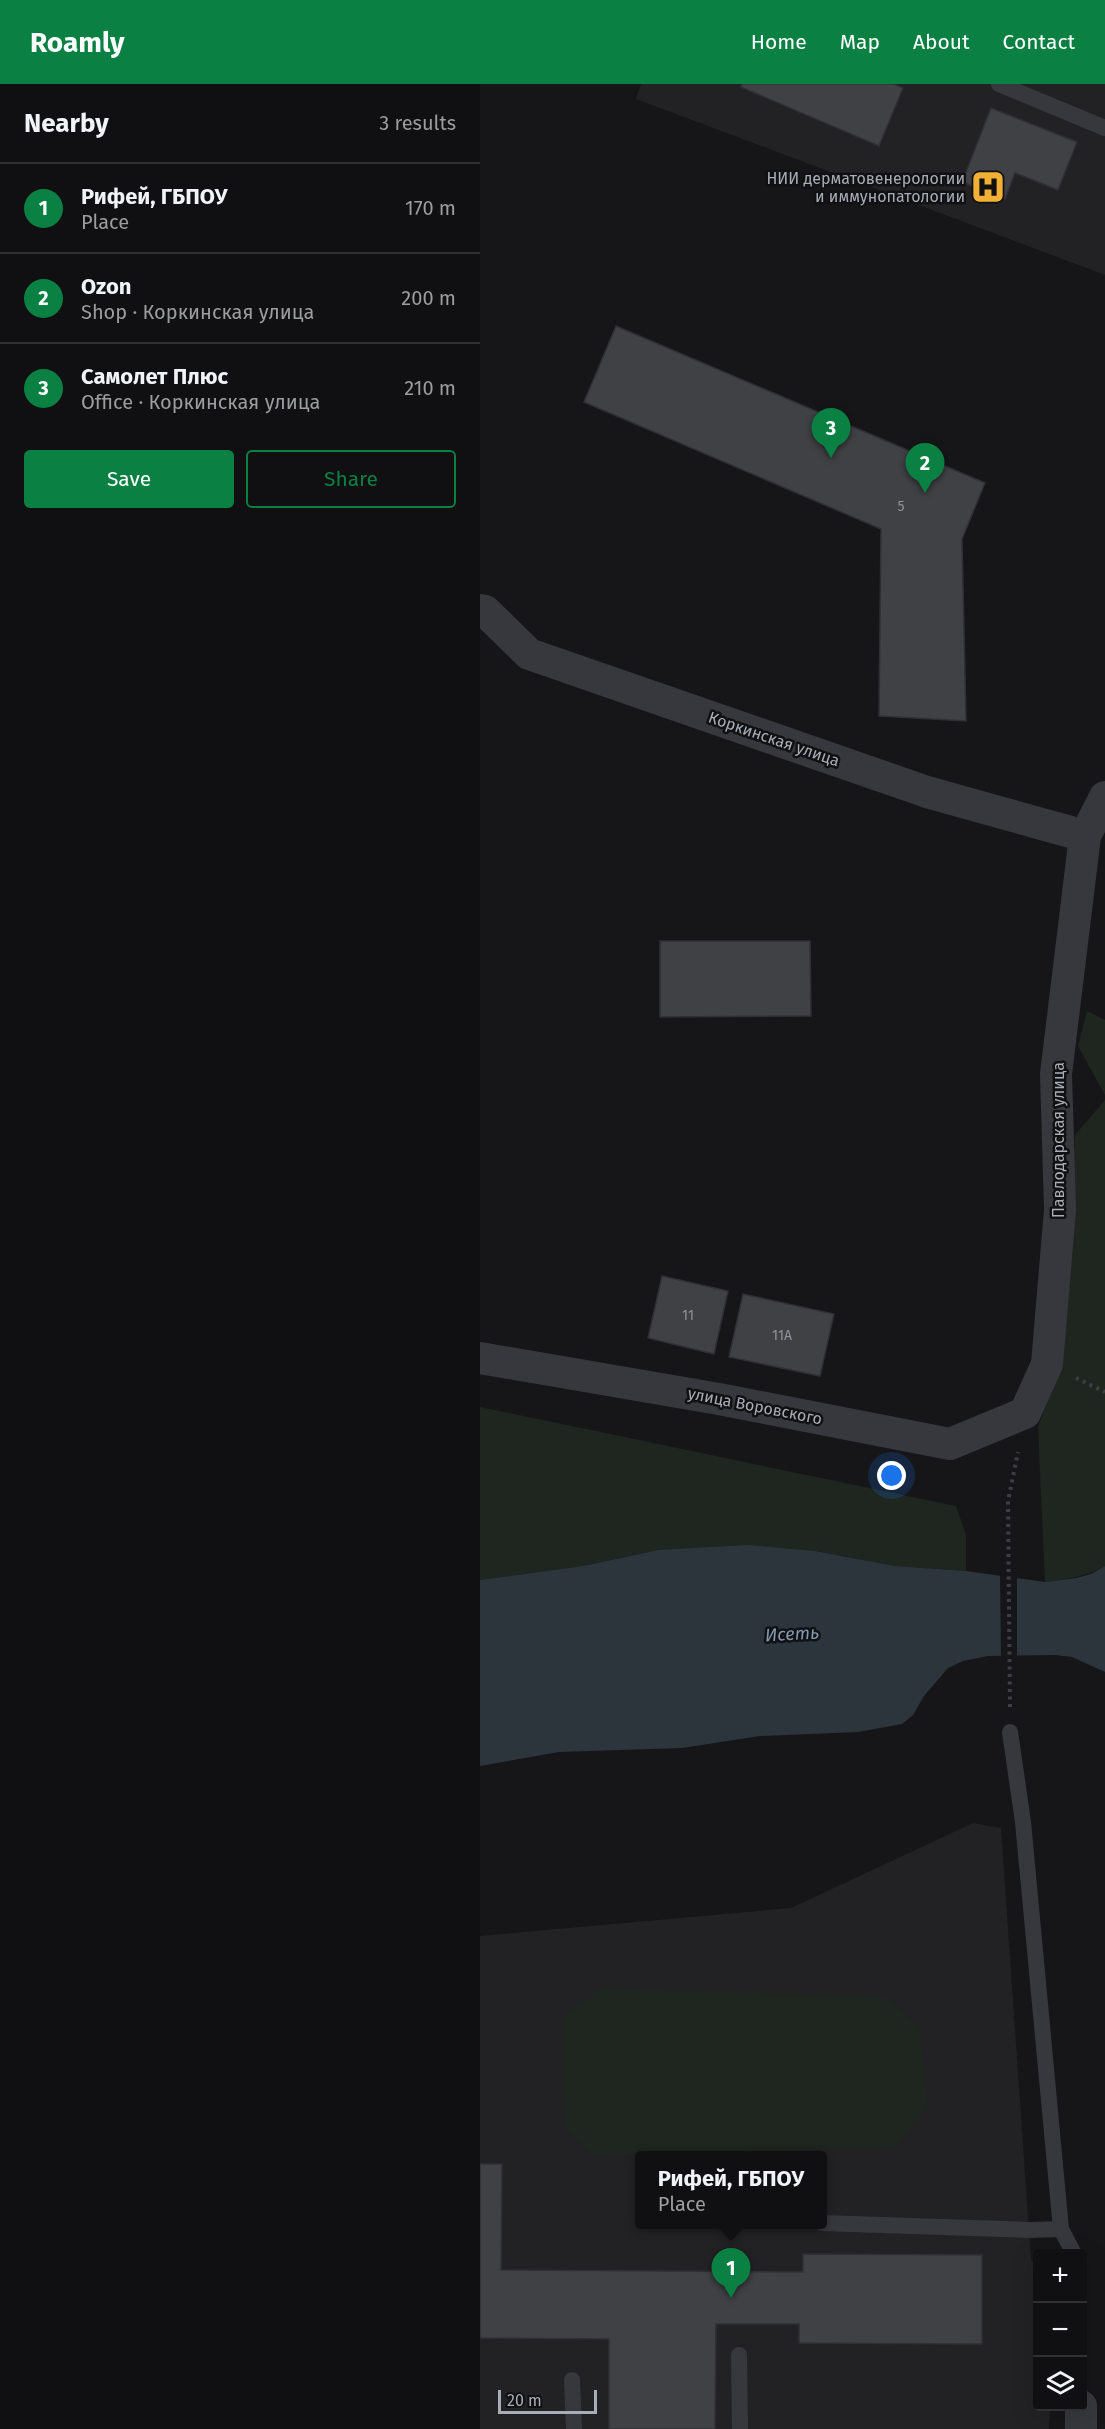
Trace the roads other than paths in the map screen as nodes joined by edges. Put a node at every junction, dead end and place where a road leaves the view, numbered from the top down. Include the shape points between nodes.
1 (999, 84) edge
2 (1105, 128) edge
3 (480, 610) edge
4 (1105, 797) edge
5 (1085, 836) junction
6 (480, 1358) edge
7 (1025, 1413) joint
8 (1010, 1732) road end
9 (827, 2223) edge
10 (1062, 2229) junction
11 (1072, 2249) edge
12 (740, 2355) dead end
13 (572, 2380) dead end
14 (1081, 2411) edge
15 (574, 2429) edge
16 (740, 2429) edge
17 (1081, 2429) edge

1 - 2 lane
3 - 5 street, Коркинская улица via 529,654 927,792
4 - 5 street, Павлодарская улица
5 - 7 street, Павлодарская улица via 1056,1074 1060,1210 1047,1364
6 - 7 street, улица Воровского via 950,1444
8 - 10 lane via 1023,1822
9 - 10 lane
10 - 11 lane
12 - 16 lane
13 - 15 lane
14 - 17 street

